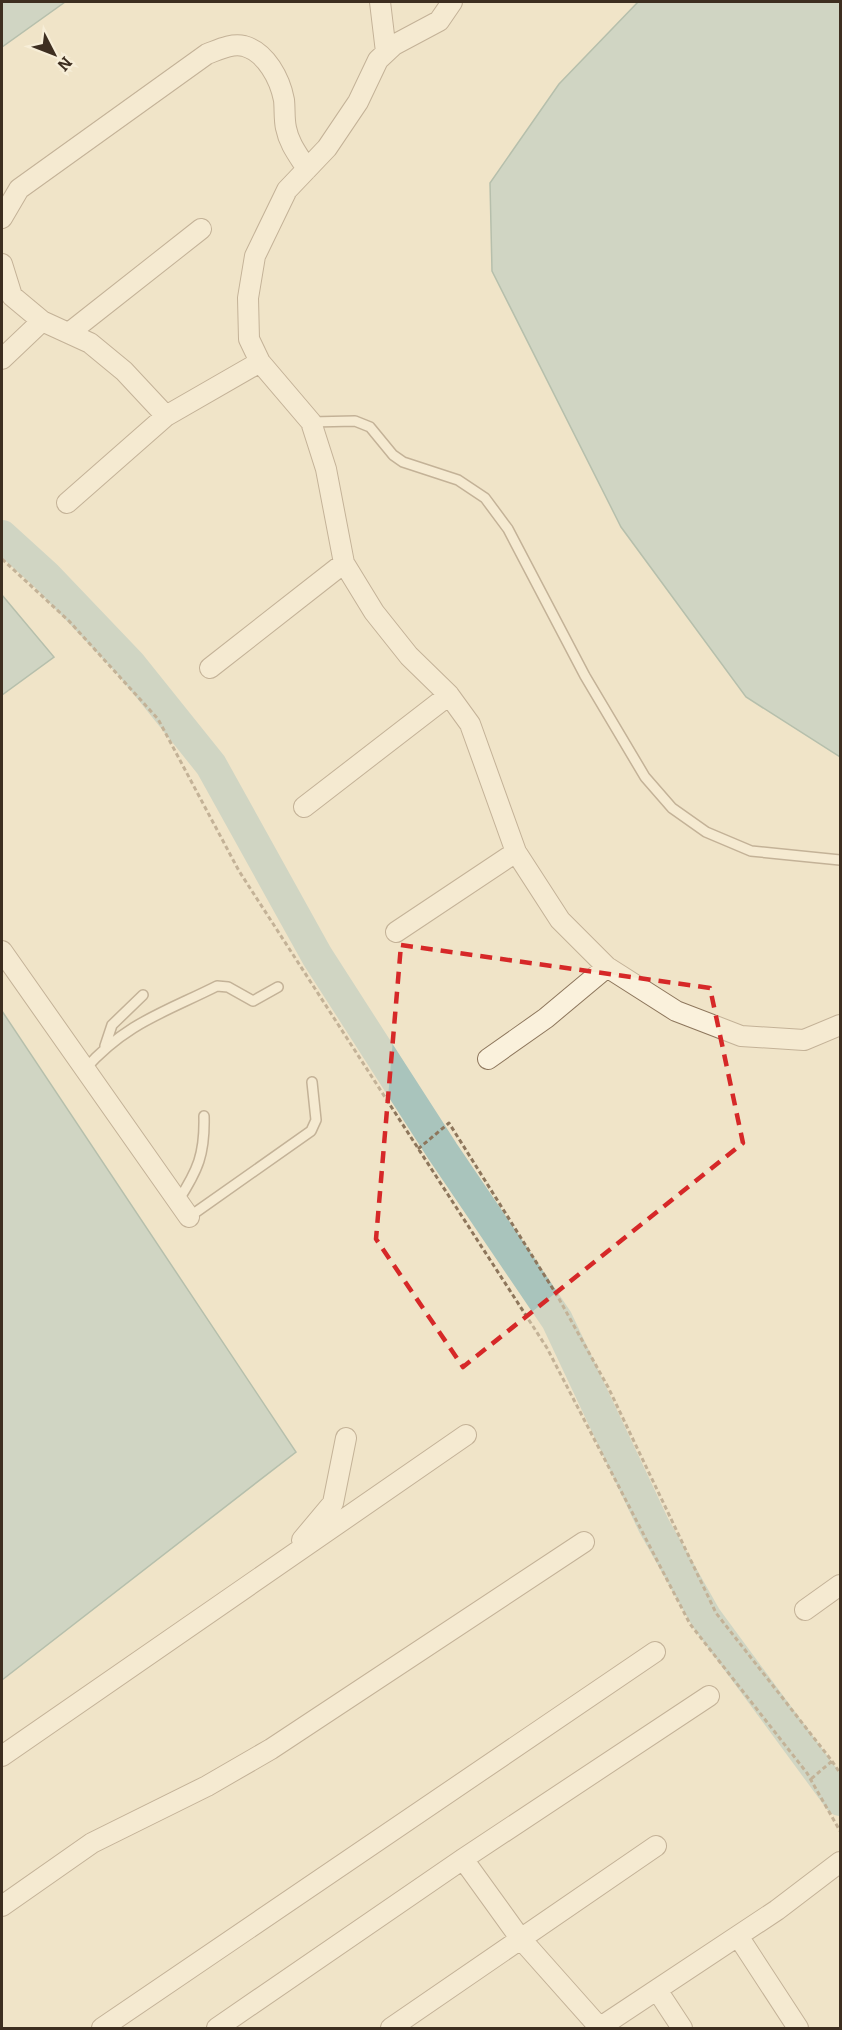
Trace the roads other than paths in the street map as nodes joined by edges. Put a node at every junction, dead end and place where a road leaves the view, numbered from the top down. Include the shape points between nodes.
1 (380, 2) edge
2 (452, 2) edge
3 (386, 52) junction
4 (307, 170) junction
5 (2, 218) edge
6 (201, 229) dead end
7 (2, 264) edge
8 (42, 321) junction
9 (69, 333) junction
10 (2, 359) edge
11 (260, 362) junction
12 (166, 416) junction
13 (311, 422) junction
14 (67, 503) dead end
15 (344, 563) junction
16 (210, 668) dead end
17 (449, 695) junction
18 (304, 807) dead end
19 (516, 852) junction
20 (840, 860) edge
21 (396, 932) dead end
22 (2, 951) edge
23 (607, 967) junction
24 (278, 987) dead end
25 (143, 995) dead end
26 (840, 1025) edge
27 (105, 1046) junction
28 (488, 1059) dead end
29 (85, 1069) junction
30 (312, 1082) dead end
31 (204, 1116) dead end
32 (184, 1209) junction
33 (466, 1434) dead end
34 (346, 1438) dead end
35 (584, 1542) dead end
36 (287, 1558) junction
37 (840, 1585) edge
38 (805, 1610) dead end
39 (655, 1652) dead end
40 (709, 1696) dead end
41 (2, 1756) edge
42 (656, 1846) dead end
43 (463, 1858) junction
44 (840, 1862) edge
45 (2, 1906) edge
46 (738, 1936) junction
47 (520, 1938) junction
48 (657, 1990) junction
49 (102, 2028) edge
50 (217, 2028) edge
51 (391, 2028) edge
52 (599, 2028) edge
53 (682, 2028) edge
54 (798, 2028) edge

1 - 3 street
2 - 3 street via 439,21
3 - 4 street via 327,148
4 - 5 street via 292,147 284,99 270,66 258,53 243,46 226,46 207,54 19,189
4 - 11 street via 287,190 255,256 248,298 249,339
6 - 9 street
7 - 8 street via 12,296
8 - 9 street
8 - 10 street
9 - 12 street via 90,343 124,371
11 - 12 street
11 - 13 street
12 - 14 street
13 - 15 street via 326,469
13 - 20 lane via 355,421 370,427 403,462 458,480 485,498 508,529 585,676 645,777 672,808 706,832 751,851
15 - 16 street
15 - 17 street via 374,612 409,656
17 - 18 street
17 - 19 street via 470,724
19 - 21 street
19 - 23 street via 560,920
22 - 29 street
23 - 26 street via 676,1011 741,1036 804,1040
23 - 28 street via 546,1018
24 - 27 lane via 253,1001 228,987 217,986 137,1023
25 - 27 lane via 112,1025
27 - 29 lane
29 - 32 street
30 - 32 lane via 314,1127
31 - 32 lane via 201,1162
33 - 36 street
34 - 36 street via 333,1503
35 - 45 street via 280,1743 207,1786 92,1843
36 - 41 street
37 - 38 street
39 - 49 street
40 - 43 street
42 - 47 street
43 - 47 street
43 - 50 street
44 - 46 street
46 - 48 street
46 - 54 street
47 - 51 street
47 - 52 street
48 - 52 street
48 - 53 street

